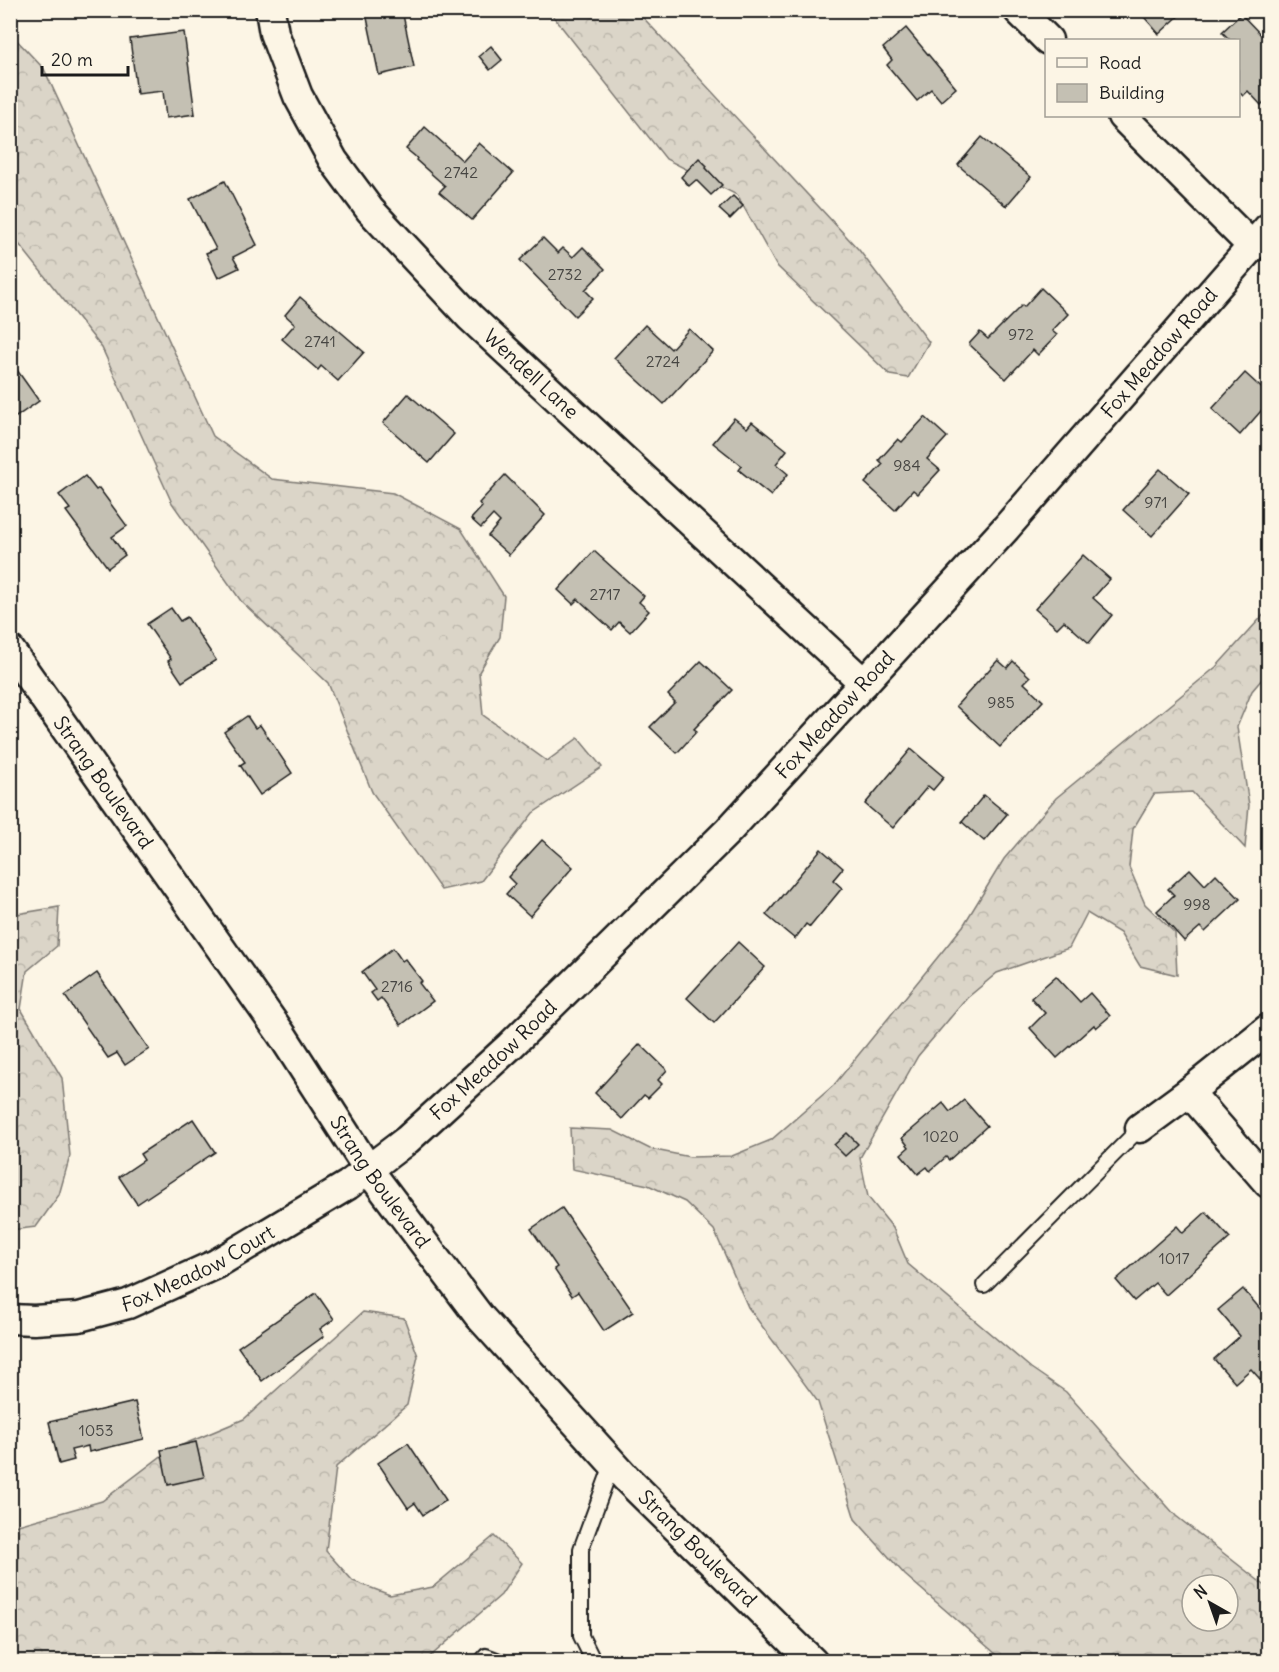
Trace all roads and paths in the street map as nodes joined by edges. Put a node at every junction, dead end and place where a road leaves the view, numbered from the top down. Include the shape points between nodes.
1 (270, 10) edge
2 (1018, 10) edge
3 (1047, 39) edge
4 (1123, 117) edge
5 (1260, 237) edge
6 (10, 650) edge
7 (864, 683) junction
8 (1269, 1029) edge
9 (1189, 1092) junction
10 (1140, 1128) joint
11 (368, 1169) junction
12 (1269, 1184) edge
13 (984, 1285) dead end
14 (10, 1319) edge
15 (613, 1462) junction
16 (482, 1662) edge
17 (502, 1662) edge
18 (594, 1662) edge
19 (813, 1662) edge

1 - 7 street, Wendell Lane via 274,33 298,96 333,160 370,210 471,317
2 - 3 street
4 - 5 street
5 - 7 street, Fox Meadow Road via 1006,528
6 - 11 street, Strang Boulevard via 282,1035
7 - 11 street, Fox Meadow Road via 729,830 510,1046
8 - 9 street
9 - 10 street
9 - 12 street
10 - 13 lane
11 - 14 street, Fox Meadow Court via 216,1264 128,1304 79,1317
11 - 15 street, Strang Boulevard via 479,1316
15 - 18 lane via 581,1549 581,1636
15 - 19 street, Strang Boulevard
16 - 17 lane via 486,1656

